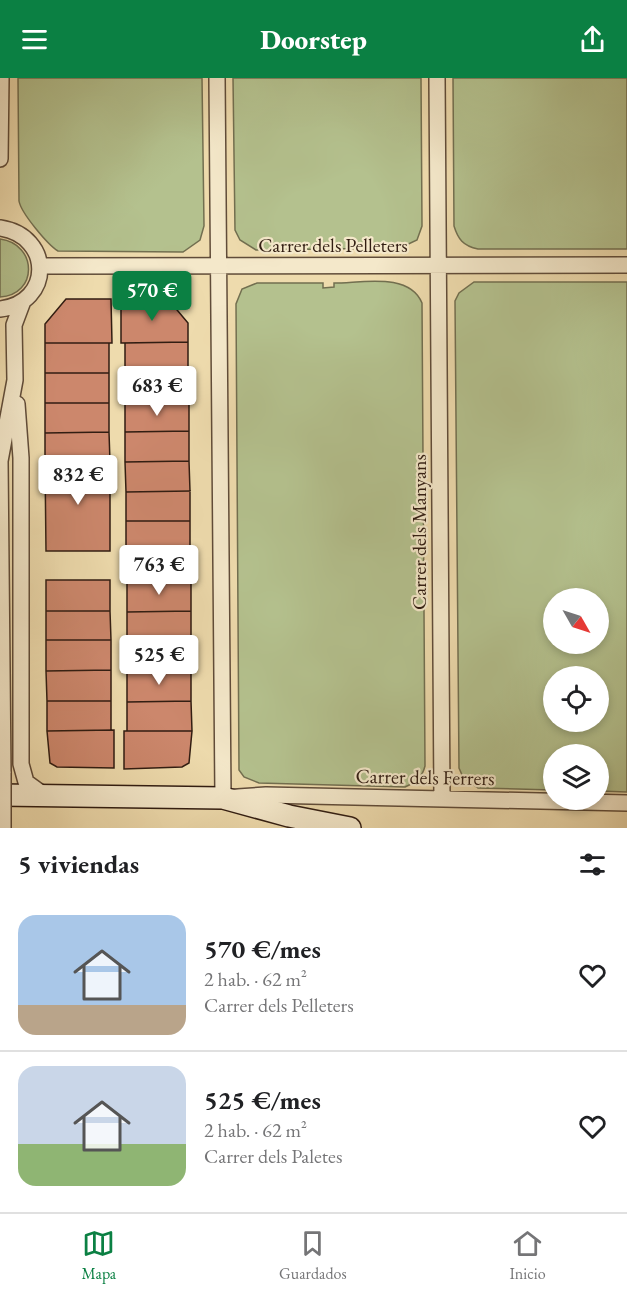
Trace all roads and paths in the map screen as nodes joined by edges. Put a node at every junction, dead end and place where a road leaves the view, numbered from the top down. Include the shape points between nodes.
1 (1, 78) edge
2 (218, 78) edge
3 (437, 78) edge
4 (0, 159) edge
5 (0, 228) edge
6 (627, 265) edge
7 (40, 266) junction
8 (438, 266) junction
9 (218, 267) junction
10 (23, 301) junction
11 (0, 309) edge
12 (15, 380) junction
13 (0, 461) edge
14 (0, 795) edge
15 (46, 796) junction
16 (223, 798) junction
17 (442, 798) junction
18 (627, 803) edge
19 (3, 828) edge
20 (350, 828) edge

1 - 4 street
2 - 9 street
3 - 8 street, Carrer dels Manyans
5 - 7 street via 23,235 38,255
6 - 8 street, Carrer dels Pelleters
7 - 9 street, Carrer dels Pelleters
7 - 10 street via 38,280
8 - 9 street, Carrer dels Pelleters
8 - 17 street, Carrer dels Manyans
9 - 16 street
10 - 11 street
10 - 12 street via 14,326
12 - 13 street
12 - 15 street via 21,458 21,764 26,782
13 - 19 street, bridge
14 - 15 main road
15 - 16 main road
16 - 17 street, Carrer dels Ferrers
16 - 20 main road
17 - 18 street, Carrer dels Ferrers

